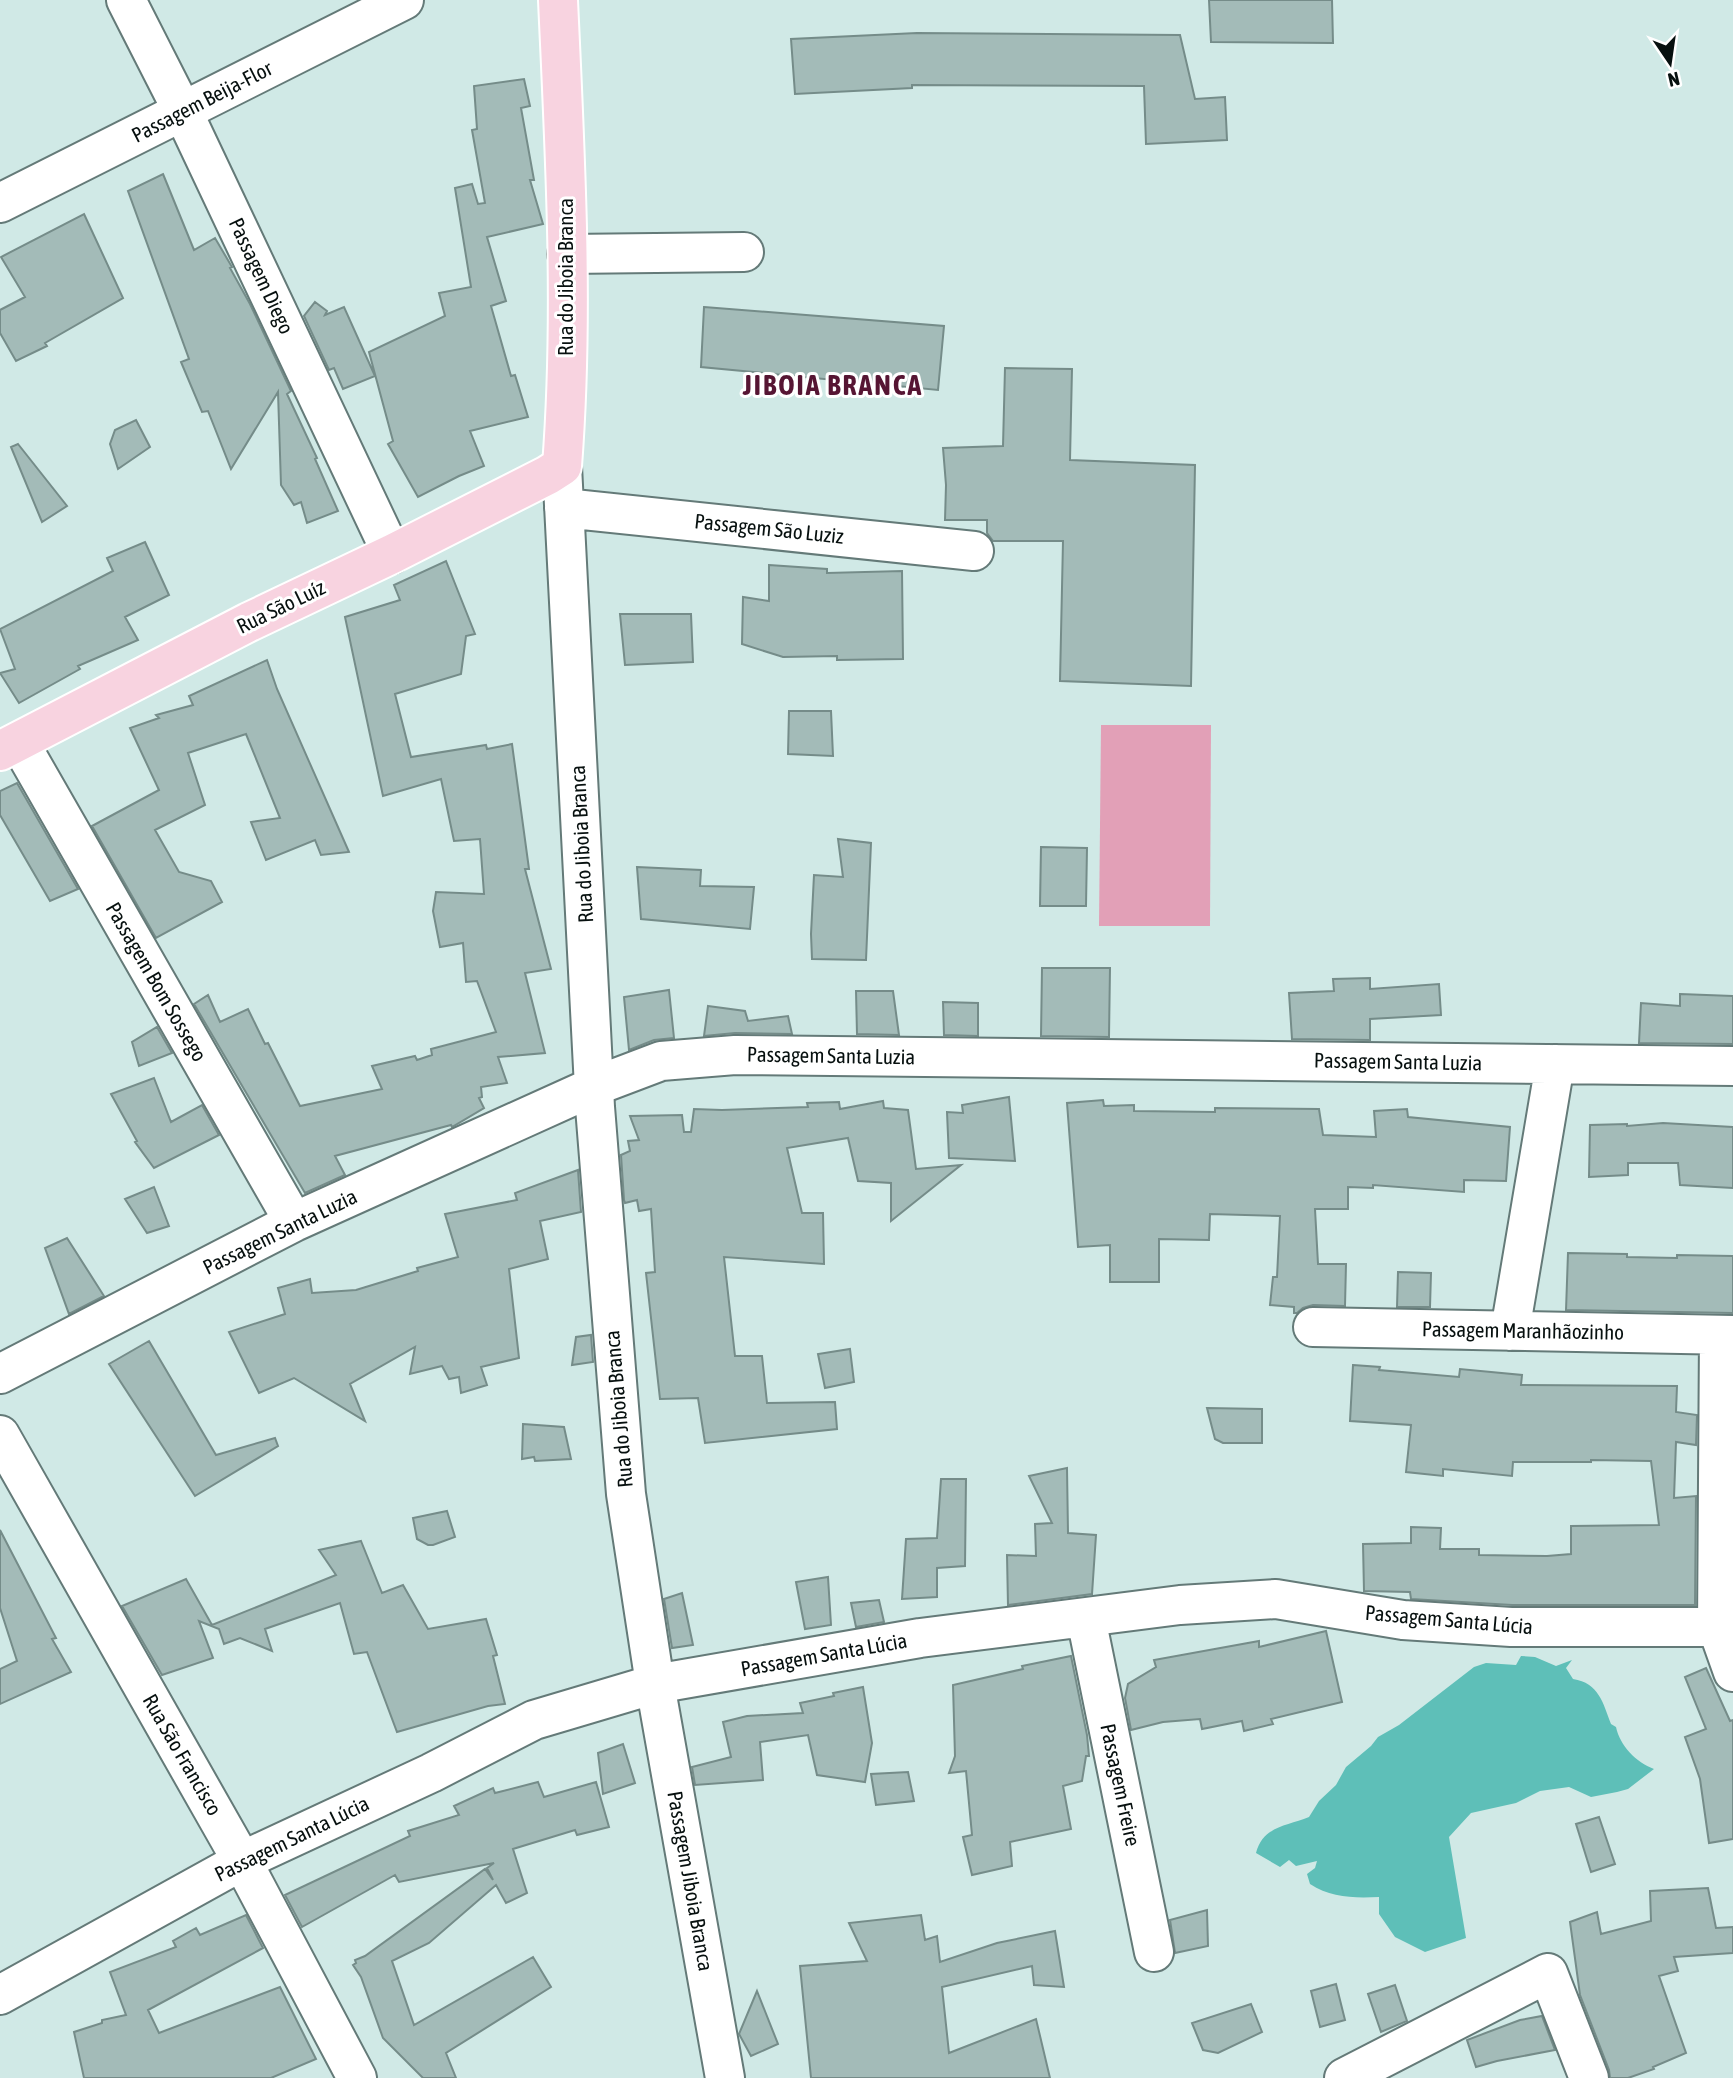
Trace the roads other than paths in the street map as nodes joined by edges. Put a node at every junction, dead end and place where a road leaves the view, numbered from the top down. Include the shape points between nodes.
1 (126, 0) edge
2 (404, 0) edge
3 (558, 0) edge
4 (183, 112) junction
5 (0, 203) edge
6 (744, 252) dead end
7 (567, 254) junction
8 (562, 466) junction
9 (564, 508) junction
10 (974, 551) dead end
11 (392, 554) junction
12 (9, 747) edge
13 (1555, 1064) junction
14 (1733, 1066) edge
15 (595, 1086) junction
16 (294, 1222) junction
17 (1312, 1327) dead end
18 (1510, 1331) junction
19 (1726, 1335) edge
20 (0, 1374) edge
21 (0, 1435) edge
22 (1086, 1618) junction
23 (1717, 1627) junction
24 (1733, 1672) edge
25 (655, 1684) junction
26 (242, 1861) junction
27 (1154, 1952) dead end
28 (0, 1995) edge
29 (358, 2078) edge
30 (725, 2078) edge
31 (1344, 2078) edge
32 (1589, 2078) edge

1 - 4 street, Passagem Diego
2 - 4 street, Passagem Beija-Flor
3 - 7 main road, Rua do Jiboia Branca
4 - 5 street, Passagem Beija-Flor
4 - 11 street, Passagem Diego
6 - 7 street
7 - 8 main road, Rua do Jiboia Branca
8 - 9 street, Rua do Jiboia Branca
8 - 11 main road, Rua São Luíz
9 - 10 street, Passagem São Luziz
9 - 15 street, Rua do Jiboia Branca
11 - 12 main road, Rua São Luíz via 249,622
12 - 16 street, Passagem Bom Sossego
13 - 14 street, Passagem Santa Luzia
13 - 15 street, Passagem Santa Luzia via 735,1055 661,1061
13 - 18 street
15 - 16 street, Passagem Santa Luzia
15 - 25 street, Rua do Jiboia Branca via 626,1494
16 - 20 street, Passagem Santa Luzia
17 - 18 street, Passagem Maranhãozinho
18 - 19 street, Passagem Maranhãozinho
19 - 23 street
21 - 26 street, Rua São Francisco
22 - 23 street, Passagem Santa Lúcia via 1180,1605 1276,1599 1403,1620 1511,1627
22 - 25 street, Passagem Santa Lúcia via 920,1638
22 - 27 street, Passagem Freire
23 - 24 street
25 - 26 street, Passagem Santa Lúcia via 534,1720
25 - 30 street, Passagem Jiboia Branca
26 - 28 street, Passagem Santa Lúcia
26 - 29 street, Rua São Francisco
31 - 32 street via 1548,1973

